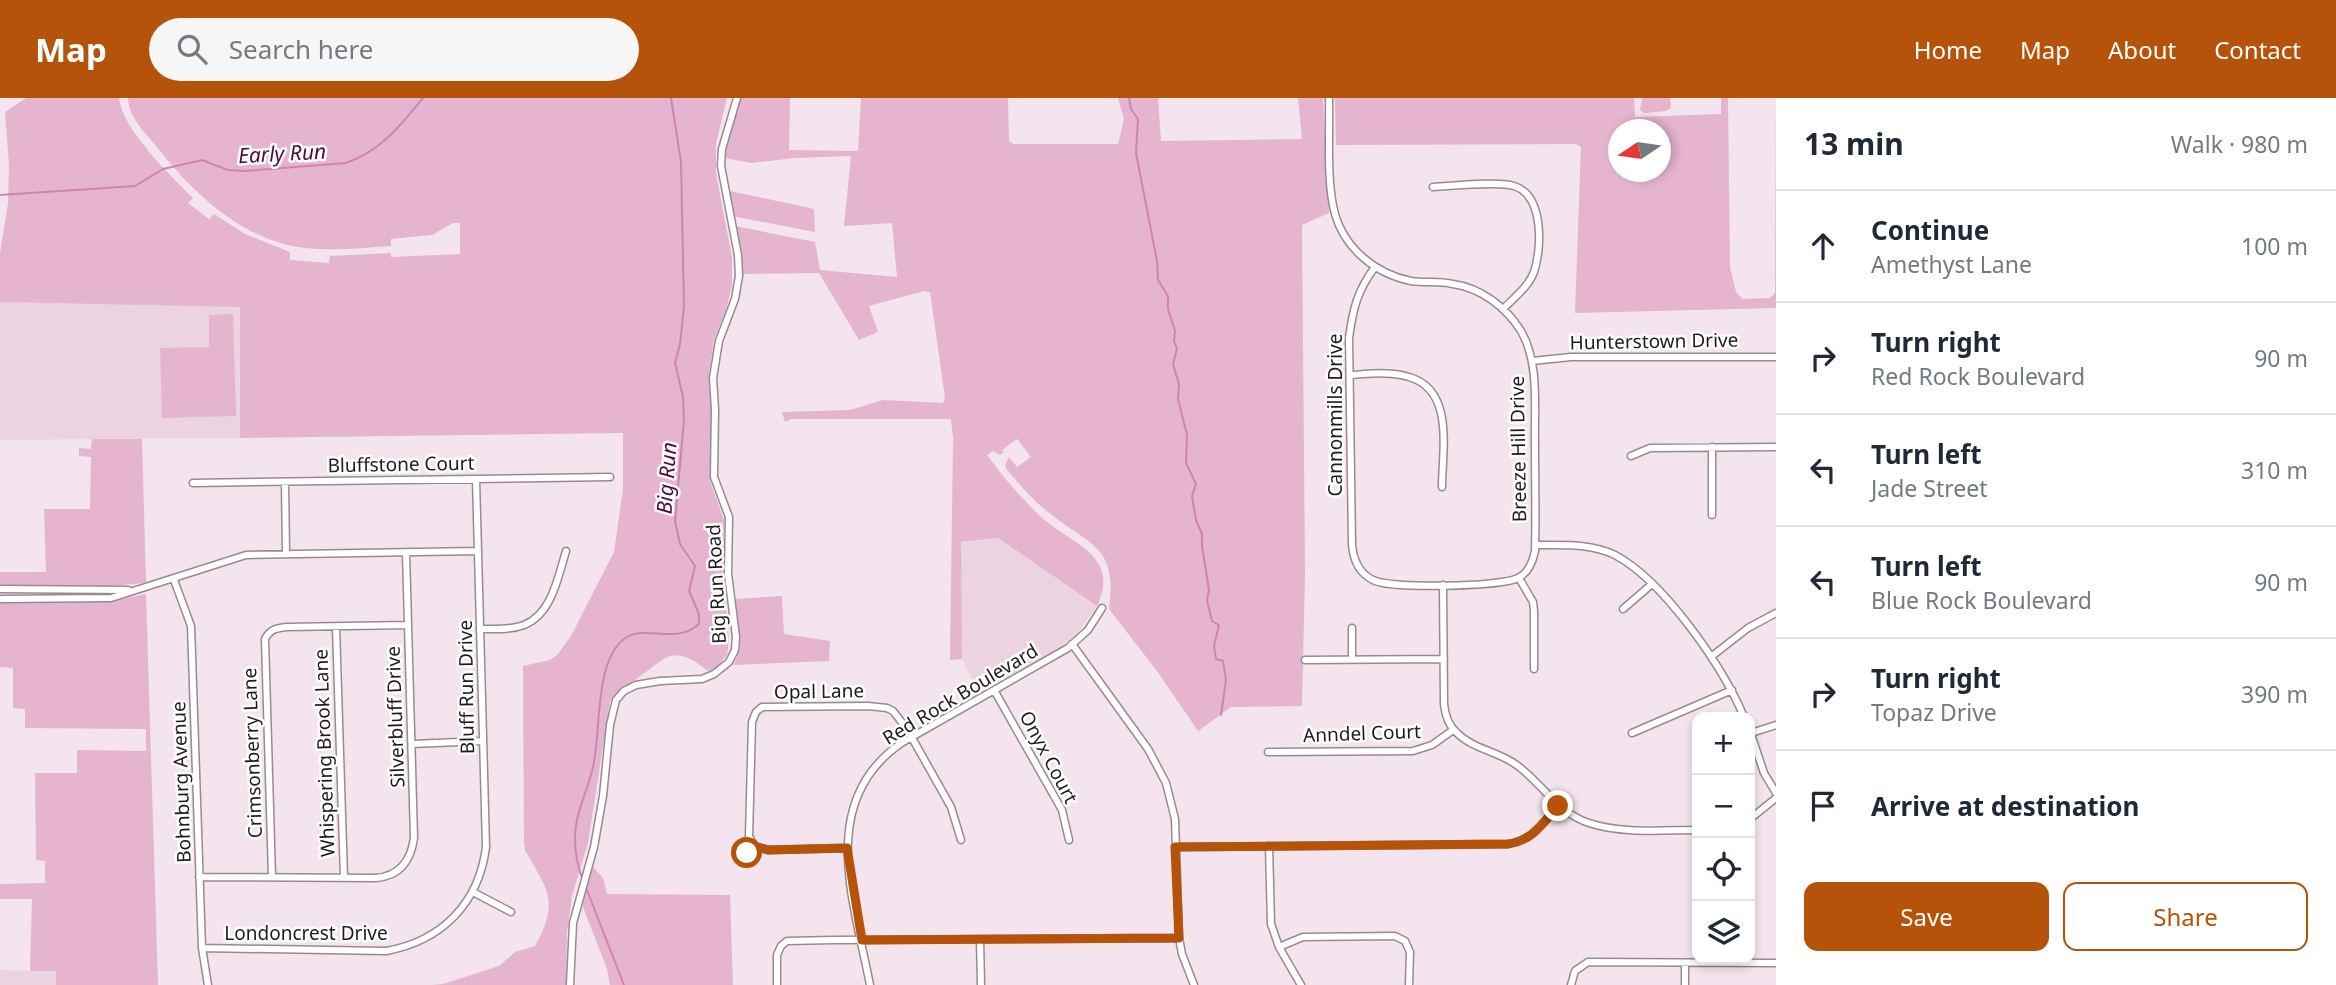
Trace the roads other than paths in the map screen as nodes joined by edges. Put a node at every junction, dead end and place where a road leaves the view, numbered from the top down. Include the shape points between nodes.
1 (737, 98) edge
2 (1329, 98) edge
3 (1433, 187) dead end
4 (1375, 267) junction
5 (1503, 309) junction
6 (1776, 357) edge
7 (1532, 361) junction
8 (1350, 375) junction
9 (1712, 447) junction
10 (1776, 447) edge
11 (1631, 456) dead end
12 (610, 477) dead end
13 (476, 479) junction
14 (285, 482) junction
15 (193, 483) dead end
16 (1442, 487) dead end
17 (1712, 515) dead end
18 (1535, 545) junction
19 (477, 551) junction
20 (566, 551) dead end
21 (286, 553) junction
22 (406, 553) junction
23 (1519, 578) junction
24 (174, 580) junction
25 (1652, 584) junction
26 (1443, 585) junction
27 (0, 589) edge
28 (133, 591) junction
29 (0, 599) edge
30 (1102, 608) dead end
31 (1623, 609) dead end
32 (1776, 613) edge
33 (408, 625) junction
34 (336, 627) junction
35 (1352, 628) dead end
36 (481, 629) junction
37 (1072, 644) junction
38 (1713, 656) junction
39 (1444, 659) junction
40 (1305, 660) dead end
41 (1352, 660) junction
42 (1534, 669) dead end
43 (994, 690) junction
44 (1732, 690) junction
45 (749, 705) dead end
46 (756, 712) junction
47 (1742, 712) edge
48 (1776, 724) edge
49 (1453, 730) junction
50 (1755, 730) edge
51 (1632, 733) dead end
52 (911, 737) junction
53 (482, 741) junction
54 (412, 744) junction
55 (1755, 747) edge
56 (1268, 752) dead end
57 (1776, 796) edge
58 (1558, 806) junction
59 (1755, 815) edge
60 (1692, 830) edge
61 (961, 840) dead end
62 (1069, 840) dead end
63 (754, 846) junction
64 (1269, 846) junction
65 (1175, 847) junction
66 (847, 848) junction
67 (747, 853) dead end
68 (200, 877) junction
69 (272, 877) junction
70 (344, 878) junction
71 (472, 892) junction
72 (511, 912) dead end
73 (1412, 935) dead end
74 (1179, 938) junction
75 (774, 939) dead end
76 (980, 939) junction
77 (862, 940) junction
78 (1405, 941) junction
79 (781, 946) junction
80 (1279, 947) junction
81 (202, 948) junction
82 (1685, 963) junction
83 (1776, 963) edge
84 (208, 985) edge
85 (570, 985) edge
86 (778, 985) edge
87 (870, 985) edge
88 (981, 985) edge
89 (1194, 985) edge
90 (1301, 985) edge
91 (1409, 985) edge
92 (1571, 985) edge
93 (1685, 985) edge

1 - 85 street, Big Run Road via 721,166 739,276 713,378 714,477 729,517 727,574 735,650 714,674 636,685 615,700 603,796 571,942
2 - 4 street, Breeze Hill Drive via 1335,214 1351,246
3 - 5 street via 1508,185 1522,189 1532,199 1537,213 1534,272
4 - 5 street, Breeze Hill Drive via 1413,281 1471,289
4 - 8 street, Cannonmills Drive via 1353,307
5 - 7 street, Breeze Hill Drive via 1521,332
6 - 7 street, Hunterstown Drive
7 - 18 street, Breeze Hill Drive
8 - 16 street via 1408,376 1436,396 1443,419
8 - 26 street, Cannonmills Drive via 1355,560 1370,579 1384,584
9 - 10 street
9 - 11 street via 1650,448
9 - 17 street
12 - 13 street, Bluffstone Court
13 - 14 street, Bluffstone Court
13 - 19 street, Bluff Run Drive
14 - 15 street, Bluffstone Court
14 - 21 street
18 - 23 street, Breeze Hill Drive via 1532,562
18 - 25 street via 1566,545 1613,554
19 - 22 street
19 - 36 street, Bluff Run Drive
20 - 36 street via 551,598 537,617 512,628
21 - 22 street
21 - 24 street via 246,555
22 - 33 street, Silverbluff Drive
23 - 26 street
23 - 42 street via 1533,602
24 - 28 street
24 - 68 street, Bohnburg Avenue via 191,626
25 - 31 street
25 - 38 street
26 - 39 street
27 - 28 street
28 - 29 street via 111,598
30 - 37 street, Red Rock Boulevard via 1088,631
32 - 38 street
33 - 34 street
33 - 54 street, Silverbluff Drive
34 - 69 street, Crimsonberry Lane via 287,627 271,631 265,639
34 - 70 street, Whispering Brook Lane
35 - 41 street
36 - 53 street, Bluff Run Drive
37 - 43 street, Red Rock Boulevard
37 - 65 street via 1158,766 1172,800
38 - 44 street
39 - 41 street
39 - 49 street via 1445,713
40 - 41 street
43 - 52 street, Red Rock Boulevard
43 - 62 street, Onyx Court via 1062,810
44 - 47 street
44 - 51 street
45 - 46 street
46 - 52 street, Opal Lane via 762,707 881,706 893,711
46 - 63 street via 749,836
48 - 50 street
49 - 56 street, Anndel Court via 1432,746 1413,751
49 - 58 street via 1518,766
52 - 61 street, Opal Lane via 951,807
52 - 66 street, Red Rock Boulevard via 881,760 867,778 851,815
53 - 54 street
53 - 71 street, Bluff Run Drive via 486,847
54 - 70 street, Silverbluff Drive via 414,838 408,860 385,877
55 - 57 street
57 - 59 street
58 - 60 street via 1591,824
58 - 64 street via 1534,834 1518,843
63 - 66 street via 768,850
63 - 67 street
64 - 65 street
64 - 80 street via 1269,913
65 - 74 street
66 - 77 street, Red Rock Boulevard
68 - 69 street
68 - 81 street, Bohnburg Avenue
69 - 70 street
71 - 72 street
71 - 81 street, Londoncrest Drive via 447,925 402,948
73 - 78 street
74 - 76 street
74 - 89 street
75 - 79 street
76 - 77 street
76 - 88 street
77 - 79 street via 787,942
77 - 87 street, Red Rock Boulevard
78 - 80 street via 1395,936 1303,937
78 - 91 street via 1410,952
79 - 86 street
80 - 90 street
81 - 84 street, Bohnburg Avenue
82 - 83 street
82 - 92 street via 1592,962 1577,967
82 - 93 street

